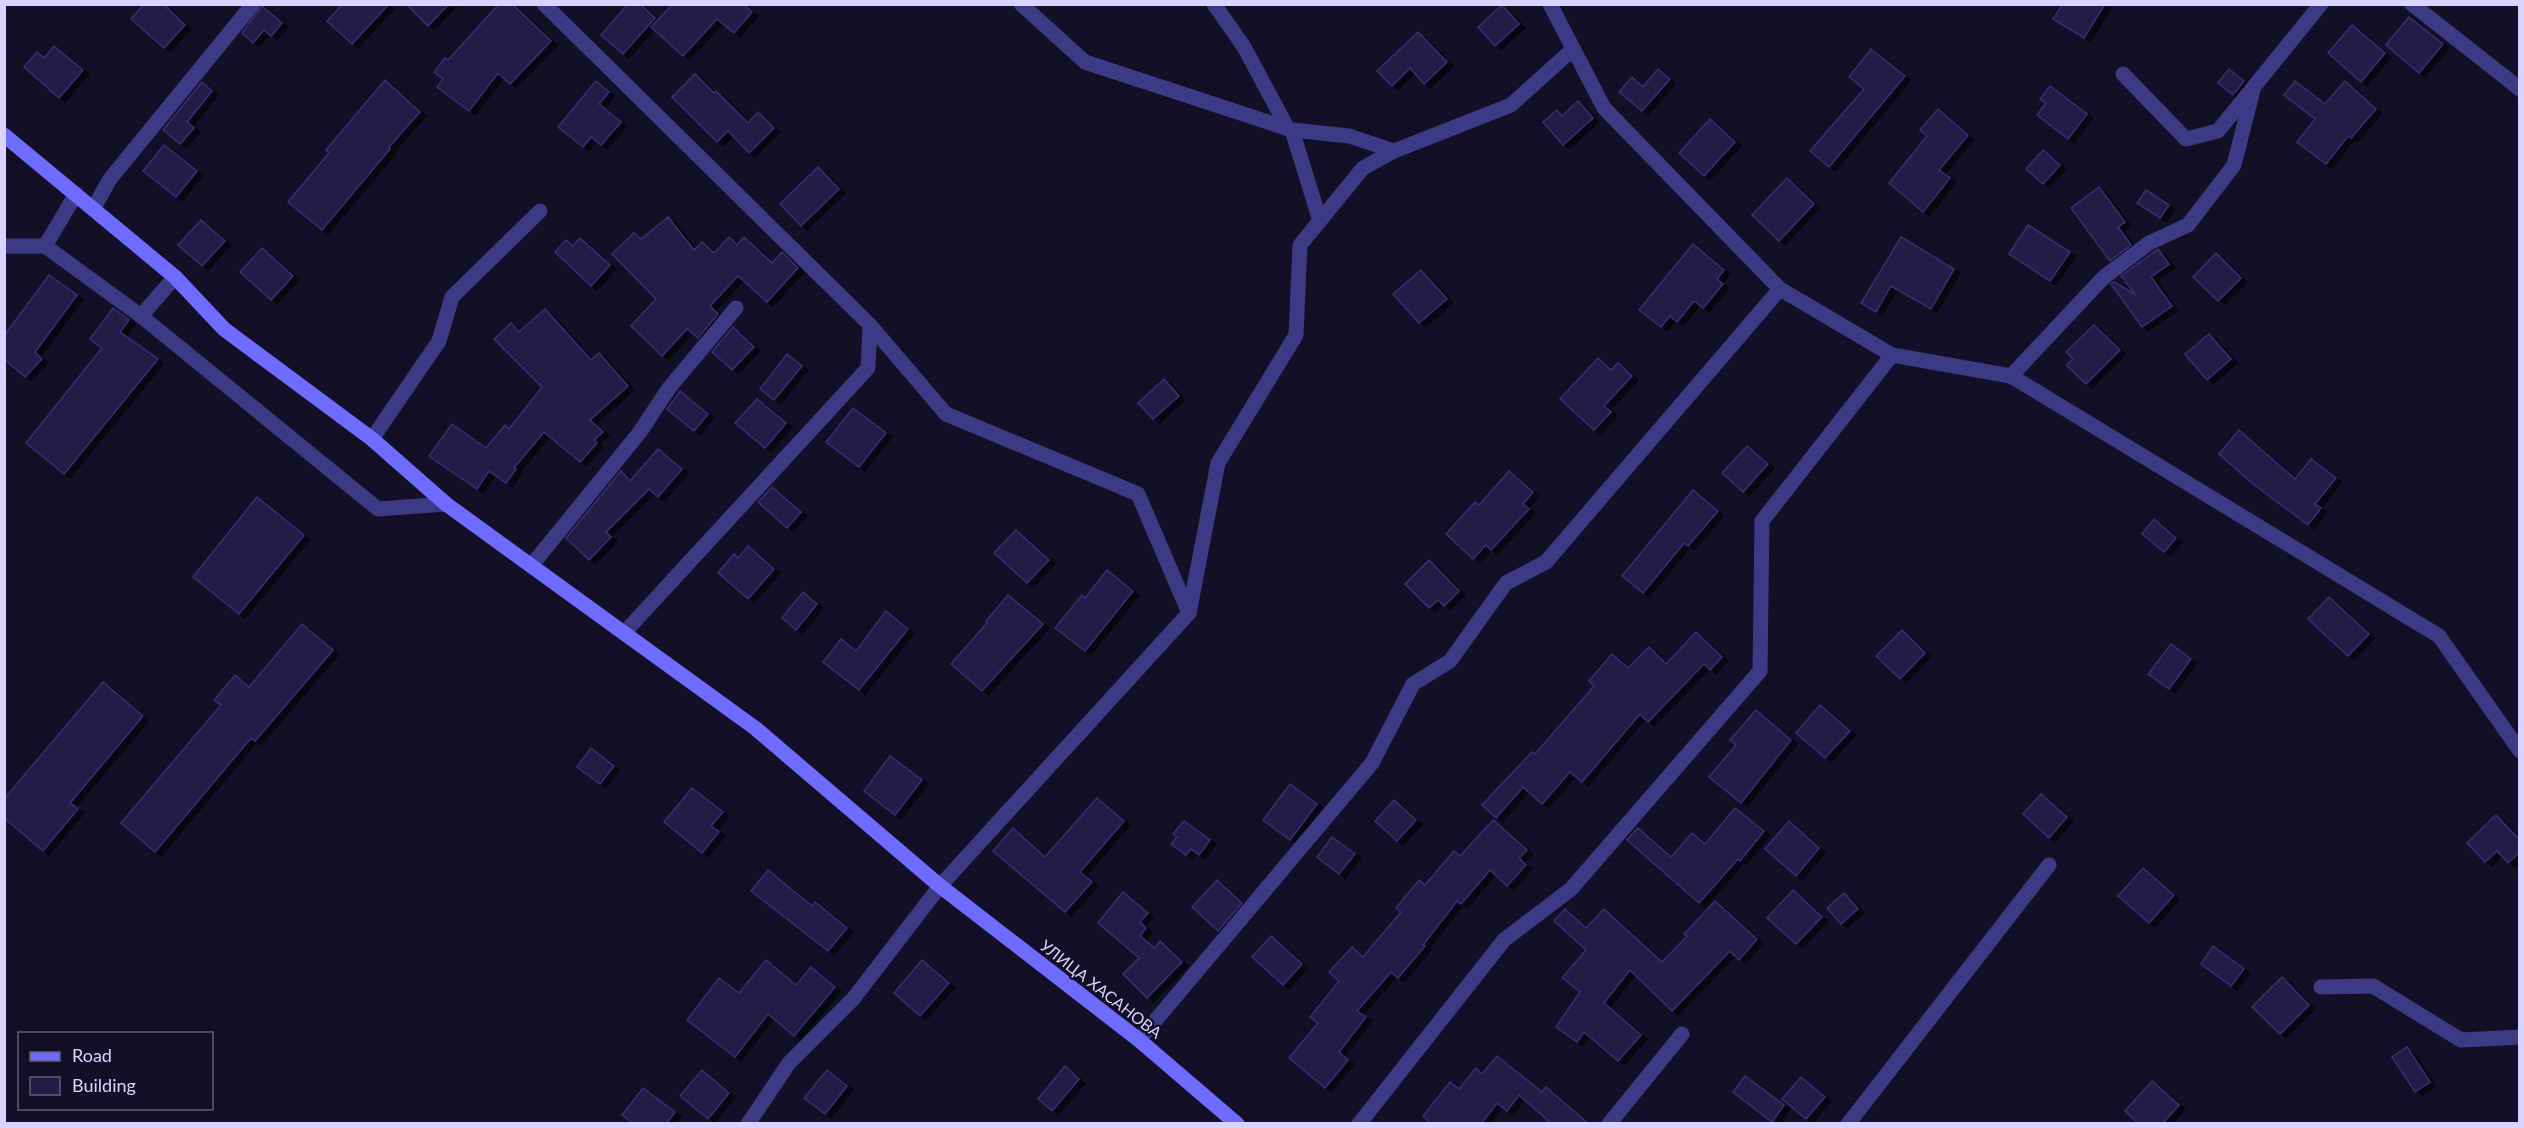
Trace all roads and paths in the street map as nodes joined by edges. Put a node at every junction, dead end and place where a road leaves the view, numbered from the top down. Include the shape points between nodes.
1 (253, 4) edge
2 (544, 4) edge
3 (1021, 4) edge
4 (1214, 4) edge
5 (1550, 4) edge
6 (2321, 4) edge
7 (2412, 4) edge
8 (1573, 49) junction
9 (2122, 74) dead end
10 (2520, 89) edge
11 (2253, 90) junction
12 (1290, 129) junction
13 (4, 135) edge
14 (1394, 151) junction
15 (76, 194) junction
16 (93, 209) junction
17 (540, 211) dead end
18 (1320, 221) junction
19 (4, 246) edge
20 (45, 246) junction
21 (175, 277) junction
22 (1780, 289) junction
23 (736, 308) dead end
24 (141, 316) junction
25 (870, 325) junction
26 (1892, 355) junction
27 (2011, 376) junction
28 (372, 439) junction
29 (446, 504) junction
30 (531, 566) junction
31 (1189, 613) junction
32 (624, 633) junction
33 (2520, 751) edge
34 (2049, 865) dead end
35 (940, 886) junction
36 (2321, 987) dead end
37 (1682, 1034) dead end
38 (2520, 1037) edge
39 (1139, 1040) junction
40 (748, 1124) edge
41 (1237, 1124) edge
42 (1359, 1124) edge
43 (1609, 1124) edge
44 (1848, 1124) edge

1 - 16 street via 110,179
2 - 25 street
3 - 12 street via 1085,62
4 - 12 street via 1244,47
5 - 8 street
6 - 11 street
7 - 10 street
8 - 14 street via 1511,105
8 - 22 street via 1604,108
9 - 11 street via 2186,139 2218,131
11 - 27 street via 2234,165 2188,225 2149,243 2103,278
12 - 14 street via 1348,136
12 - 18 street
13 - 15 street, УЛИЦА ХАСАНОВА
14 - 18 street via 1364,168
15 - 16 street, УЛИЦА ХАСАНОВА
15 - 20 street
16 - 21 street, УЛИЦА ХАСАНОВА
17 - 28 street via 452,297 439,341
18 - 31 street via 1300,245 1296,335 1218,463
19 - 20 street
20 - 24 street
21 - 24 street
21 - 28 street, УЛИЦА ХАСАНОВА via 224,329
22 - 26 street
22 - 39 street via 1546,562 1506,583 1450,661 1413,684 1372,763
23 - 30 street
24 - 29 street via 378,509
25 - 31 street via 946,414 1138,494
25 - 32 street via 868,368
26 - 27 street
26 - 42 street via 1762,521 1760,671 1572,889 1504,940
27 - 33 street via 2439,636
28 - 29 street, УЛИЦА ХАСАНОВА
29 - 30 street, УЛИЦА ХАСАНОВА
30 - 32 street, УЛИЦА ХАСАНОВА
31 - 35 street
32 - 35 street, УЛИЦА ХАСАНОВА via 755,728
34 - 44 street
35 - 39 street, УЛИЦА ХАСАНОВА
35 - 40 street via 853,999 789,1063
36 - 38 street via 2373,986 2461,1040
37 - 43 street
39 - 41 street, УЛИЦА ХАСАНОВА

